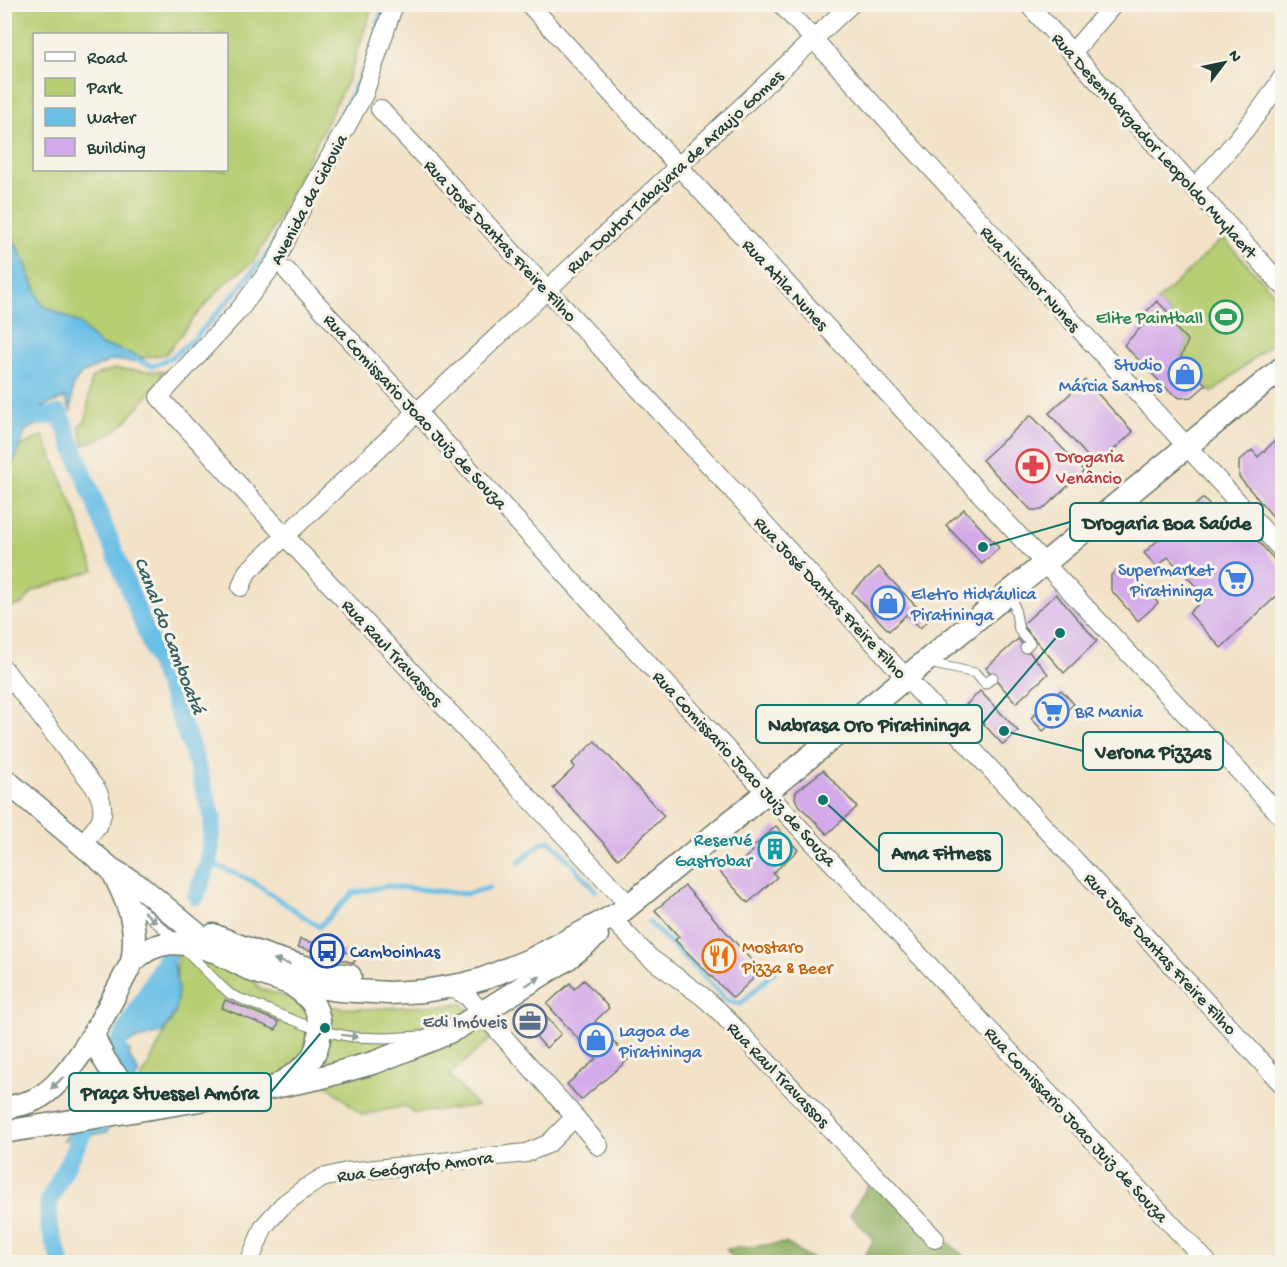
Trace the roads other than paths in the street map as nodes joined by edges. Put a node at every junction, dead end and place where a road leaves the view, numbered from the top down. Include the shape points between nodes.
1 (394, 4) edge
2 (529, 4) edge
3 (781, 4) edge
4 (851, 4) edge
5 (1028, 4) edge
6 (1114, 4) edge
7 (813, 40) junction
8 (1072, 53) junction
9 (1282, 78) edge
10 (380, 109) dead end
11 (678, 166) junction
12 (1194, 188) junction
13 (288, 271) dead end
14 (1282, 285) edge
15 (547, 290) junction
16 (1282, 368) edge
17 (159, 397) joint
18 (417, 412) junction
19 (1187, 447) junction
20 (285, 536) junction
21 (1282, 550) edge
22 (1044, 563) junction
23 (241, 587) dead end
24 (1011, 591) junction
25 (1025, 648) dead end
26 (924, 662) junction
27 (4, 669) edge
28 (905, 677) junction
29 (993, 677) dead end
30 (4, 778) edge
31 (767, 793) junction
32 (1282, 817) edge
33 (82, 843) junction
34 (111, 869) junction
35 (123, 892) junction
36 (621, 912) junction
37 (179, 918) junction
38 (178, 942) junction
39 (222, 955) junction
40 (132, 962) junction
41 (290, 982) junction
42 (444, 988) junction
43 (483, 1012) junction
44 (320, 1030) junction
45 (449, 1032) junction
46 (95, 1041) junction
47 (1282, 1084) edge
48 (275, 1087) junction
49 (130, 1102) junction
50 (4, 1108) edge
51 (575, 1117) junction
52 (4, 1132) edge
53 (598, 1146) dead end
54 (935, 1239) dead end
55 (250, 1263) edge
56 (1207, 1263) edge

1 - 17 street, Avenida da Ciclovia via 364,94 277,260 239,310
2 - 11 street, Rua Atila Nunes
3 - 7 street, Rua Nicanor Nunes
4 - 7 street, Rua Doutor Tabajara de Araujo Gomes
5 - 8 street, Rua Desembargador Leopoldo Muylaert
6 - 8 street
7 - 11 street, Rua Doutor Tabajara de Araujo Gomes
7 - 19 street, Rua Nicanor Nunes
8 - 12 street, Rua Desembargador Leopoldo Muylaert
9 - 12 street via 1230,149
10 - 15 street, Rua José Dantas Freire Filho
11 - 15 street, Rua Doutor Tabajara de Araujo Gomes
11 - 22 street, Rua Atila Nunes
12 - 14 street, Rua Desembargador Leopoldo Muylaert
13 - 18 street, Rua Comissario Joao Juiz de Souza
15 - 18 street, Rua Doutor Tabajara de Araujo Gomes
15 - 28 street, Rua José Dantas Freire Filho
16 - 19 street
17 - 20 street, Rua Raul Travassos
18 - 20 street, Rua Doutor Tabajara de Araujo Gomes
18 - 31 street, Rua Comissario Joao Juiz de Souza
19 - 21 street, Rua Nicanor Nunes
19 - 22 street
20 - 23 street, Rua Doutor Tabajara de Araujo Gomes via 247,572
20 - 36 street, Rua Raul Travassos
22 - 24 street
22 - 32 street
24 - 25 lane via 1019,630 1030,643
24 - 26 street
26 - 28 street
26 - 29 lane via 975,673 985,684
27 - 33 street via 97,790 102,818
28 - 31 street
28 - 47 street, Rua José Dantas Freire Filho
30 - 33 street
31 - 36 street
31 - 56 street, Rua Comissario Joao Juiz de Souza
33 - 34 street
34 - 35 street
34 - 37 street
35 -> 38 lane
35 - 40 street via 134,927
36 -> 37 street via 573,925 513,954 476,966 417,976 373,978 286,963 235,945
36 - 42 street via 532,959 483,979
43 -> 36 street via 567,959
36 - 54 street, Rua Raul Travassos via 649,957 718,1010
37 - 39 street
38 - 39 street
38 - 40 street via 153,947
38 - 44 lane via 230,993
39 - 41 street via 253,971
40 - 46 street
41 - 42 street via 364,993
41 - 44 street via 311,1001
42 - 43 street via 457,990
43 - 45 street
43 - 51 street
44 -> 45 lane via 384,1038
44 - 48 street via 309,1062
45 - 48 street via 376,1062
46 - 49 street
46 -> 50 street via 45,1093
48 - 49 street via 164,1105
49 - 52 street via 62,1122
51 - 53 street
51 - 55 street, Rua Geógrafo Amora via 548,1144 526,1153 322,1178 283,1205 264,1226

